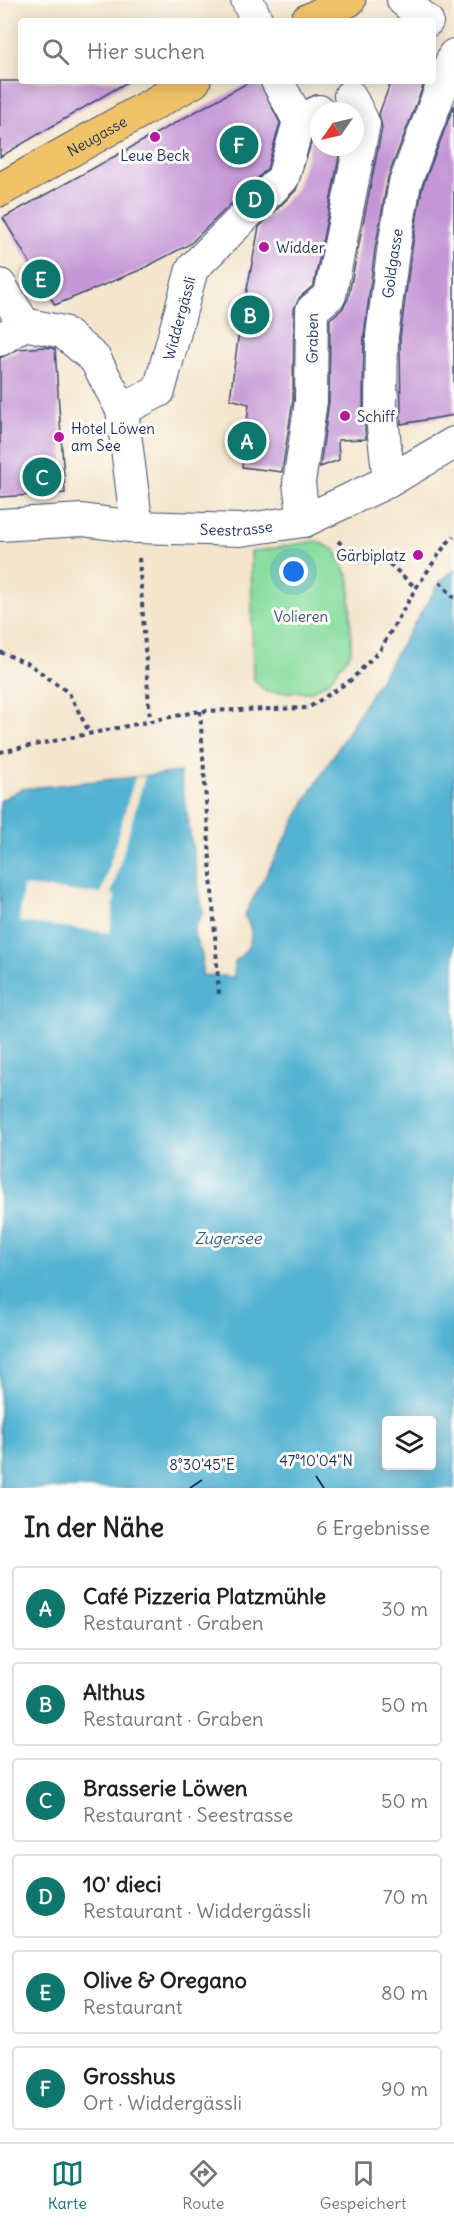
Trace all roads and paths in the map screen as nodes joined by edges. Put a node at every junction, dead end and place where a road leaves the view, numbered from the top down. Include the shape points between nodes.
1 (247, 0) edge
2 (349, 0) edge
3 (256, 18) edge
4 (313, 18) edge
5 (436, 28) edge
6 (454, 41) edge
7 (454, 56) edge
8 (189, 84) edge
9 (275, 84) edge
10 (356, 89) edge
11 (334, 102) edge
12 (310, 113) edge
13 (310, 119) edge
14 (0, 190) edge
15 (0, 285) edge
16 (12, 332) edge
17 (122, 410) junction
18 (454, 443) edge
19 (389, 481) junction
20 (304, 521) junction
21 (0, 525) edge
22 (137, 528) junction
23 (454, 537) edge
24 (362, 563) dead end
25 (440, 582) dead end
26 (416, 588) junction
27 (454, 598) edge
28 (0, 652) edge
29 (200, 711) junction
30 (150, 721) junction
31 (89, 732) junction
32 (0, 752) edge
33 (219, 994) dead end

1 - 3 street
2 - 4 main road
5 - 6 street
7 - 19 street, Goldgasse via 405,183 393,252 382,336 381,409
8 - 14 main road, Neugasse
9 - 12 street
10 - 11 street
10 - 20 street, Graben via 364,124 330,295 312,310 311,401 299,483
13 - 17 street, Widdergässli via 283,178 192,269 159,391
15 - 16 street
16 - 17 street via 63,332 95,359
17 - 22 street
18 - 19 street, Seestrasse
19 - 20 street, Seestrasse
20 - 22 street, Seestrasse via 241,530
21 - 22 street, Seestrasse via 82,520
22 - 30 path
23 - 26 path
24 - 26 path via 383,558
25 - 27 path
26 - 29 path via 380,650 351,680 308,708
28 - 31 path via 29,664 69,693
29 - 30 path
29 - 33 path
30 - 31 path
31 - 32 path

